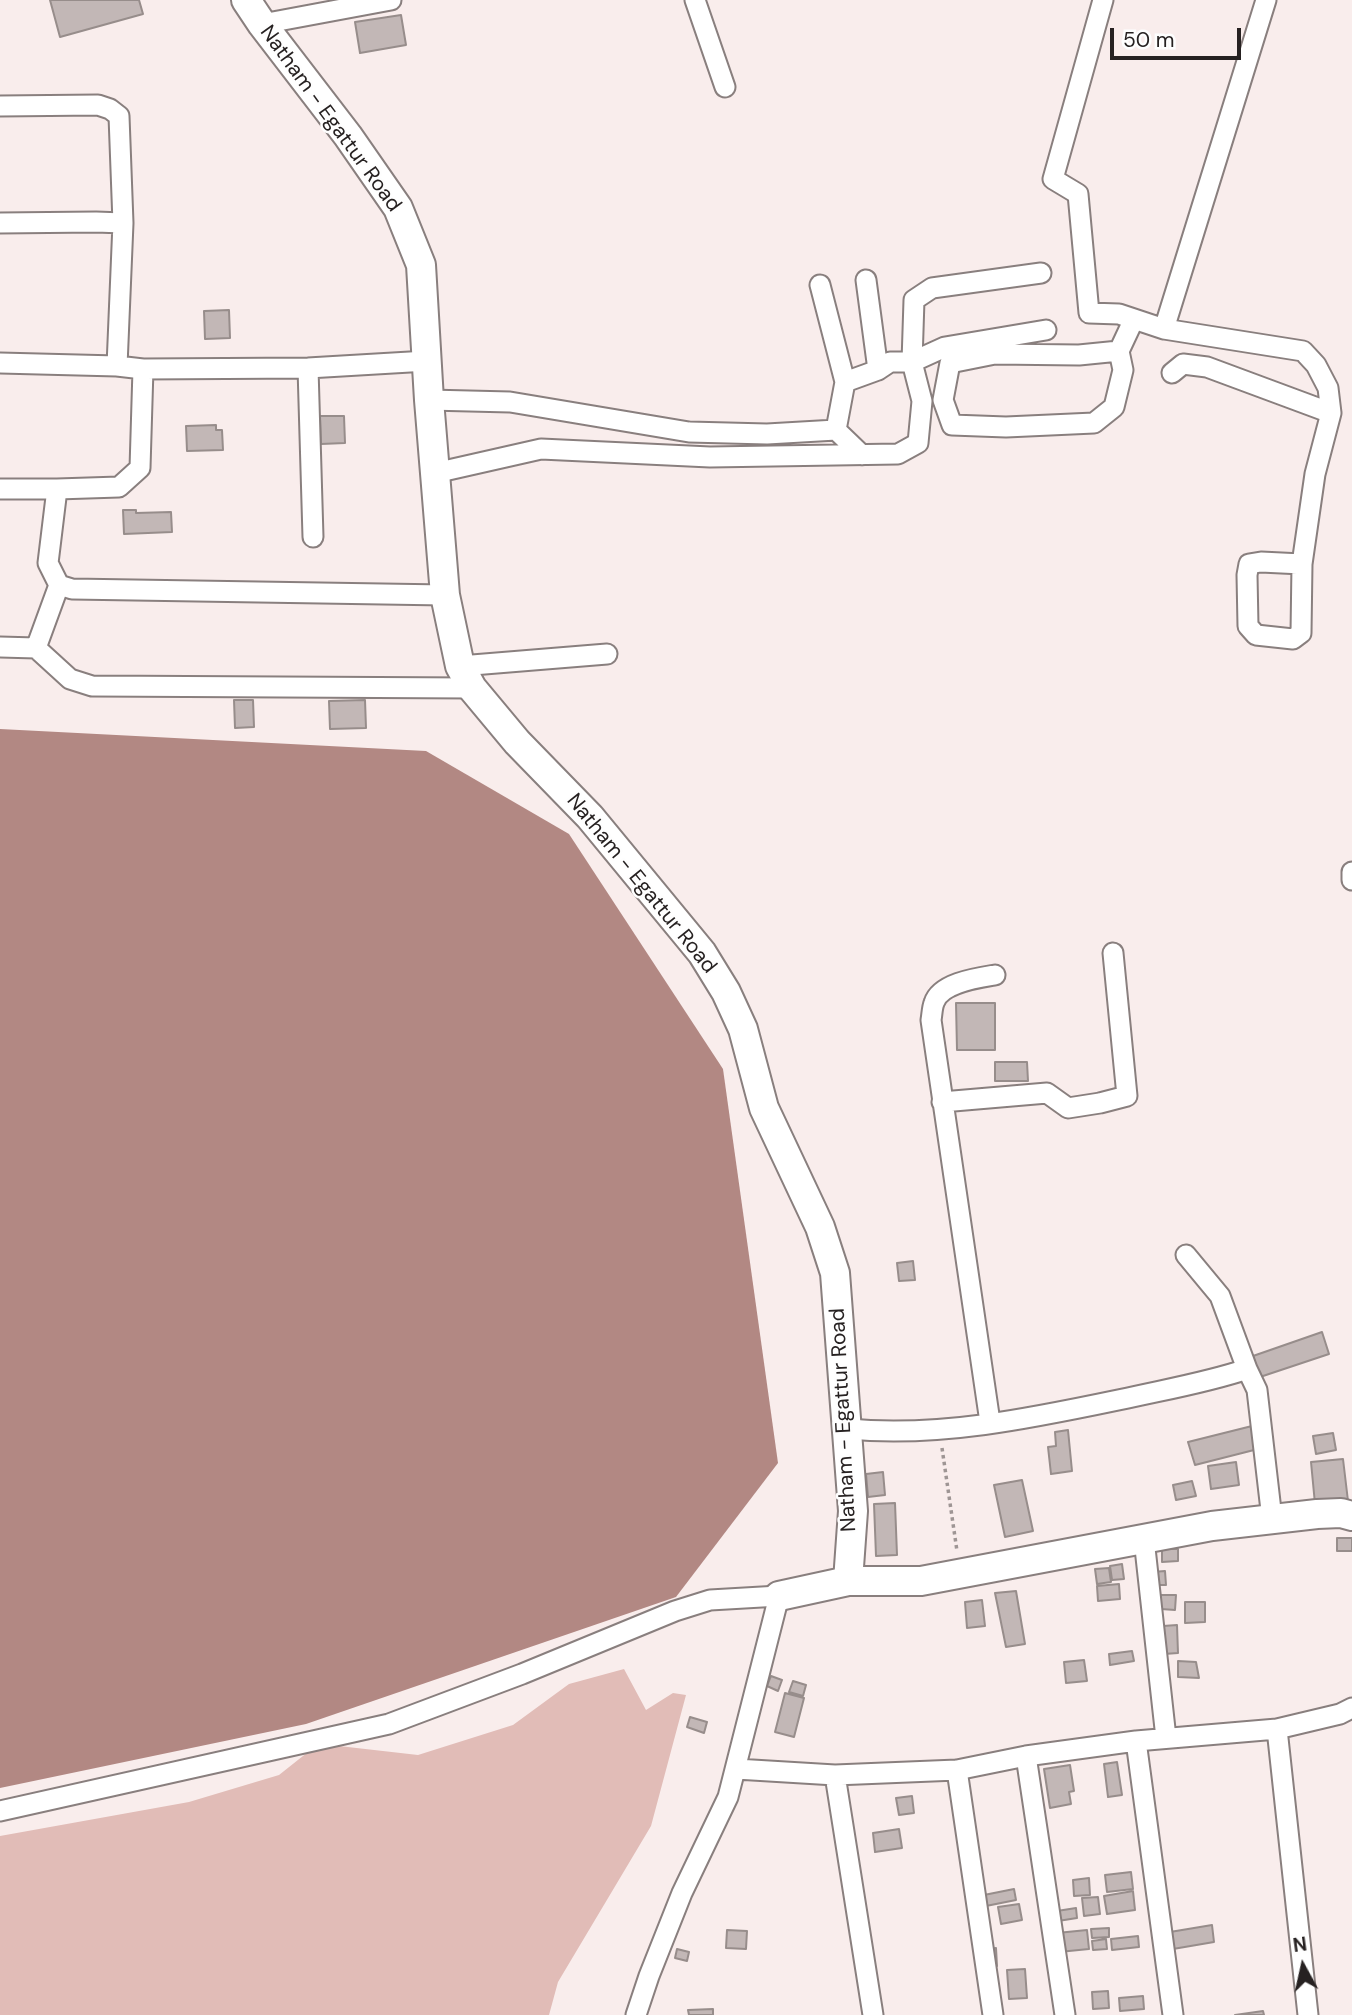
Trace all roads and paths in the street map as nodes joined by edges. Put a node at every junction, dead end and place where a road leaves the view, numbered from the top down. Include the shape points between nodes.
1 (246, 0) edge
2 (391, 0) edge
3 (695, 0) edge
4 (1103, 0) edge
5 (1266, 0) edge
6 (262, 24) junction
7 (725, 87) dead end
8 (0, 106) edge
9 (0, 223) edge
10 (123, 223) junction
11 (1041, 273) dead end
12 (866, 280) dead end
13 (820, 285) dead end
14 (1134, 319) junction
15 (1164, 329) junction
16 (1046, 330) dead end
17 (1119, 351) junction
18 (427, 361) junction
19 (912, 362) junction
20 (0, 363) edge
21 (117, 366) junction
22 (309, 368) junction
23 (143, 369) junction
24 (878, 370) junction
25 (1172, 373) dead end
26 (845, 382) junction
27 (429, 400) junction
28 (1331, 413) junction
29 (836, 430) junction
30 (863, 455) junction
31 (435, 473) junction
32 (0, 489) edge
33 (57, 489) junction
34 (313, 537) dead end
35 (1302, 564) junction
36 (59, 585) junction
37 (445, 595) junction
38 (0, 647) edge
39 (36, 648) junction
40 (607, 654) dead end
41 (466, 677) junction
42 (1352, 872) edge
43 (1352, 880) edge
44 (1114, 953) dead end
45 (995, 975) dead end
46 (943, 1101) junction
47 (1186, 1255) dead end
48 (1247, 1369) junction
49 (990, 1422) junction
50 (848, 1429) junction
51 (939, 1429) junction
52 (1352, 1516) edge
53 (1272, 1519) junction
54 (1144, 1539) junction
55 (960, 1574) junction
56 (849, 1581) junction
57 (779, 1596) junction
58 (1352, 1708) edge
59 (1277, 1729) junction
60 (1166, 1738) junction
61 (1136, 1741) junction
62 (1026, 1756) junction
63 (736, 1769) junction
64 (957, 1770) junction
65 (835, 1775) junction
66 (0, 1811) edge
67 (636, 2015) edge
68 (873, 2015) edge
69 (993, 2015) edge
70 (1065, 2015) edge
71 (1174, 2015) edge
72 (1308, 2015) edge

1 - 6 street, Natham - Egattur Road
2 - 6 street
3 - 7 street
4 - 14 street via 1053,179 1078,194 1089,313
5 - 15 street
6 - 18 street, Natham - Egattur Road via 398,208 421,265
8 - 10 street via 98,105 119,117
9 - 10 street
10 - 21 street
11 - 19 street via 932,288 914,300
12 - 24 street
13 - 26 street
14 - 15 street
14 - 17 street
15 - 28 street via 1303,351 1328,388
16 - 19 street via 945,347
17 - 17 street via 995,354 950,363 943,400 952,425 1094,423 1114,408 1123,370
18 - 22 street
18 - 27 street, Natham - Egattur Road
19 - 24 street via 890,362
19 - 30 street via 922,401 918,443 898,454
20 - 21 street
21 - 23 street
22 - 23 street
22 - 34 street
23 - 33 street via 140,468 119,487
24 - 26 street
25 - 28 street via 1183,363 1207,367
26 - 29 street
27 - 29 street via 510,402 688,432
27 - 31 street, Natham - Egattur Road
28 - 35 street via 1315,474
29 - 30 street
30 - 31 street via 710,457 541,449
31 - 37 street, Natham - Egattur Road
32 - 33 street
33 - 36 street via 48,563
35 - 35 street via 1301,633 1293,639 1256,635 1248,626 1250,564
36 - 37 street via 72,589
36 - 39 street
37 - 41 street, Natham - Egattur Road
38 - 39 street
39 - 41 street via 70,679 92,686
40 - 41 street
41 - 50 street, Natham - Egattur Road via 517,741 590,817 702,953 726,992 743,1028 764,1108 820,1227 835,1273
42 - 43 street
44 - 46 street via 1127,1096 1068,1108 1047,1093
45 - 46 street via 964,981 939,993 934,1001 931,1020
46 - 49 street
47 - 48 street via 1220,1296
48 - 49 street via 1060,1413
48 - 53 street via 1257,1390
49 - 51 street
50 - 51 street
50 - 56 street, Natham - Egattur Road via 853,1511
51 - 55 path
52 - 53 street
53 - 54 street
54 - 55 street
54 - 60 street
55 - 56 street via 921,1581
56 - 57 street
57 - 63 street
57 - 66 street via 710,1600 674,1611 389,1724
58 - 59 street
59 - 60 street
59 - 72 street
60 - 61 street
61 - 62 street
61 - 71 street
62 - 64 street
62 - 70 street
63 - 65 street
63 - 67 street
64 - 65 street
64 - 69 street
65 - 68 street

